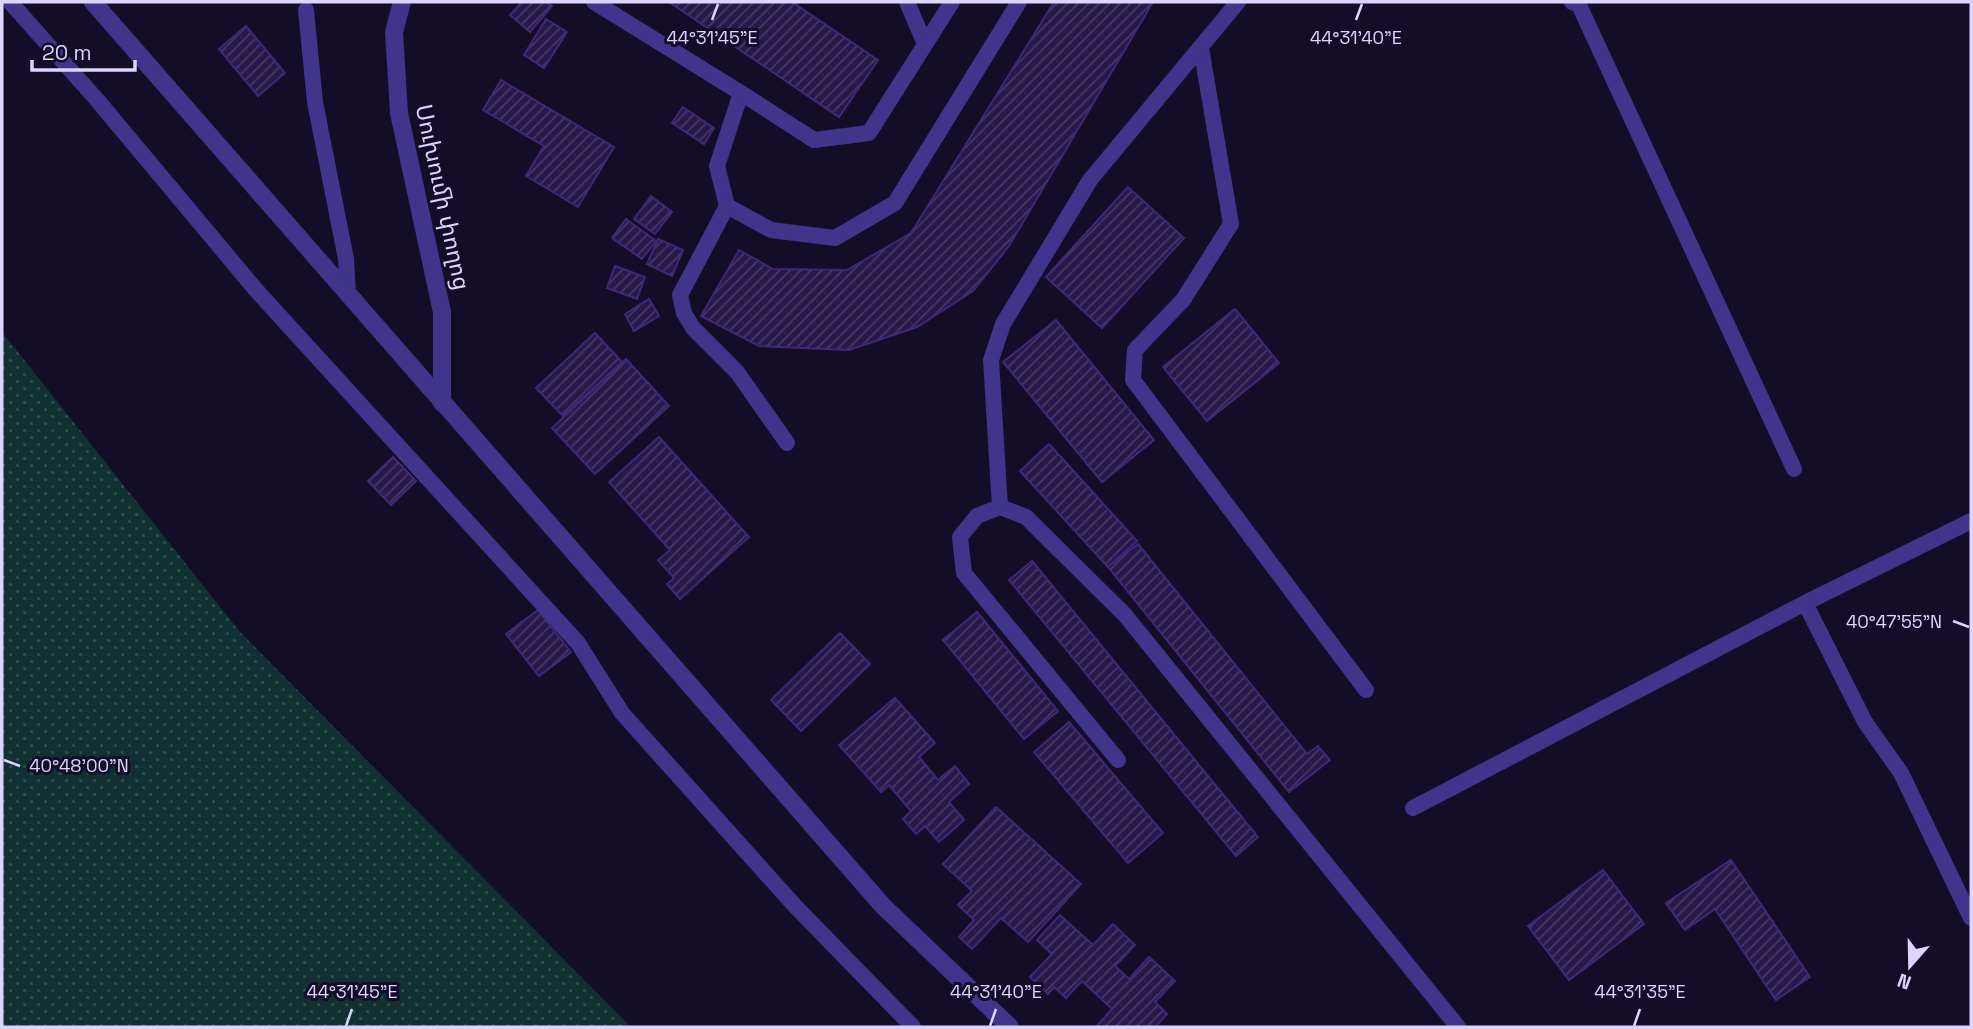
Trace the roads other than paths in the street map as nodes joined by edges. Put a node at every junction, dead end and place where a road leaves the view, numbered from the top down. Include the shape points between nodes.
1 (10, 2) edge
2 (93, 2) edge
3 (402, 2) edge
4 (594, 2) edge
5 (907, 2) edge
6 (952, 2) edge
7 (1019, 2) edge
8 (1238, 2) edge
9 (1572, 2) edge
10 (306, 10) dead end
11 (925, 44) junction
12 (1201, 48) junction
13 (741, 93) junction
14 (727, 206) junction
15 (348, 294) junction
16 (442, 403) junction
17 (787, 443) dead end
18 (1794, 469) dead end
19 (1000, 507) junction
20 (1971, 521) edge
21 (1805, 603) junction
22 (1366, 690) dead end
23 (1118, 760) dead end
24 (1413, 808) dead end
25 (1971, 918) edge
26 (913, 1027) edge
27 (1010, 1027) edge
28 (1458, 1027) edge

1 - 26 lane via 256,290 578,643 622,713 795,906
2 - 15 street
3 - 16 street, Սուխումի փողոց via 394,32 399,113 442,312
4 - 13 lane
5 - 11 lane
6 - 11 lane
7 - 14 lane via 895,203 835,238 771,230
8 - 12 lane
9 - 18 lane via 1579,5
10 - 15 lane via 316,102 346,259
11 - 13 lane via 869,133 814,140
12 - 19 lane via 1090,180 1003,324 991,360
12 - 22 lane via 1231,223 1183,300 1135,350 1133,380
13 - 14 lane via 717,166
14 - 17 lane via 680,295 684,313 737,372
15 - 16 street
16 - 27 street via 883,906
19 - 23 lane via 977,516 960,537 964,573
19 - 28 lane via 1026,517 1125,615
20 - 21 lane
21 - 24 lane
21 - 25 lane via 1866,722 1901,773

